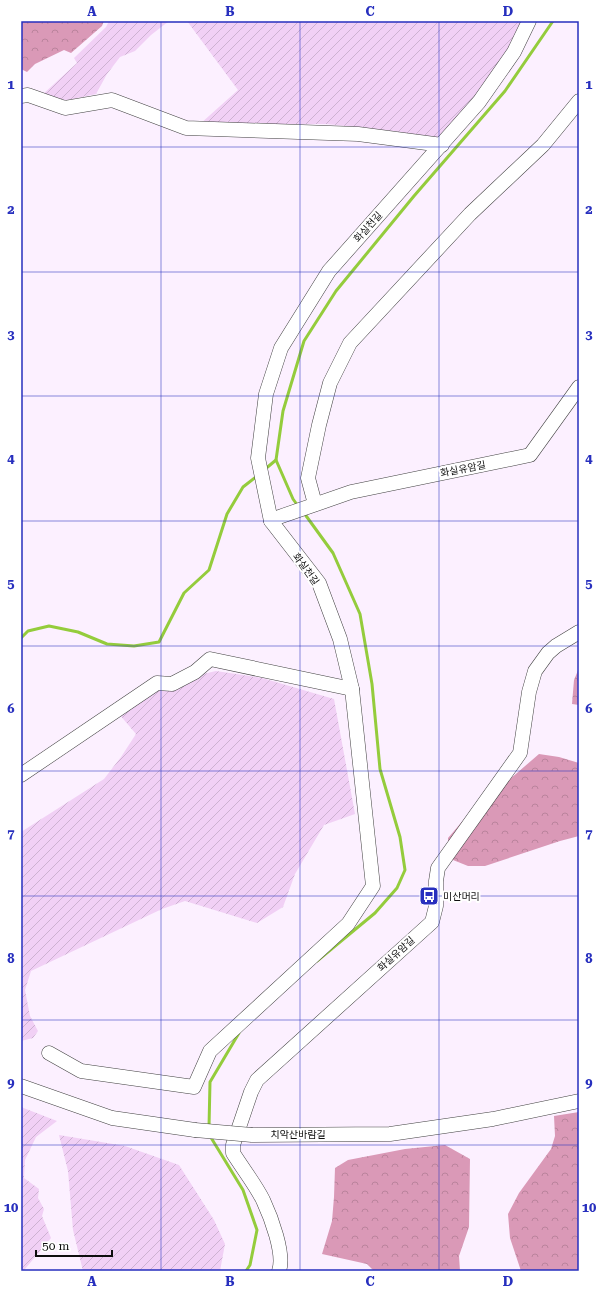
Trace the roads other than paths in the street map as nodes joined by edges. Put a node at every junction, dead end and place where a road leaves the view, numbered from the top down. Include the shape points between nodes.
1 (529, 21) edge
2 (21, 96) edge
3 (579, 101) edge
4 (442, 144) junction
5 (579, 387) edge
6 (315, 504) junction
7 (275, 519) junction
8 (579, 632) edge
9 (352, 689) junction
10 (21, 775) edge
11 (49, 1053) dead end
12 (21, 1086) edge
13 (579, 1101) edge
14 (281, 1269) edge

1 - 4 street, 화실천길 via 514,52 479,102
2 - 4 street via 28,95 65,108 112,100 186,128 358,134
3 - 6 street via 542,145 470,214 350,343 330,383 319,426 308,478
4 - 7 street, 화실천길 via 329,271 281,348 266,394 258,458
5 - 6 street, 화실유암길 via 530,455 350,492
6 - 7 street, 화실유암길
7 - 9 street, 화실천길 via 319,583 340,639
8 - 14 street, 화실유암길 via 548,653 535,671 529,692 520,753 438,868 436,906 432,922 257,1080 251,1092 233,1145 233,1153 263,1200 277,1238
9 - 10 street via 210,659 195,672 172,684 157,683
9 - 11 street via 373,886 348,924 210,1051 194,1087 81,1071
12 - 13 street, 치악산바람길, bridge via 112,1118 194,1130 252,1135 390,1134 493,1119

